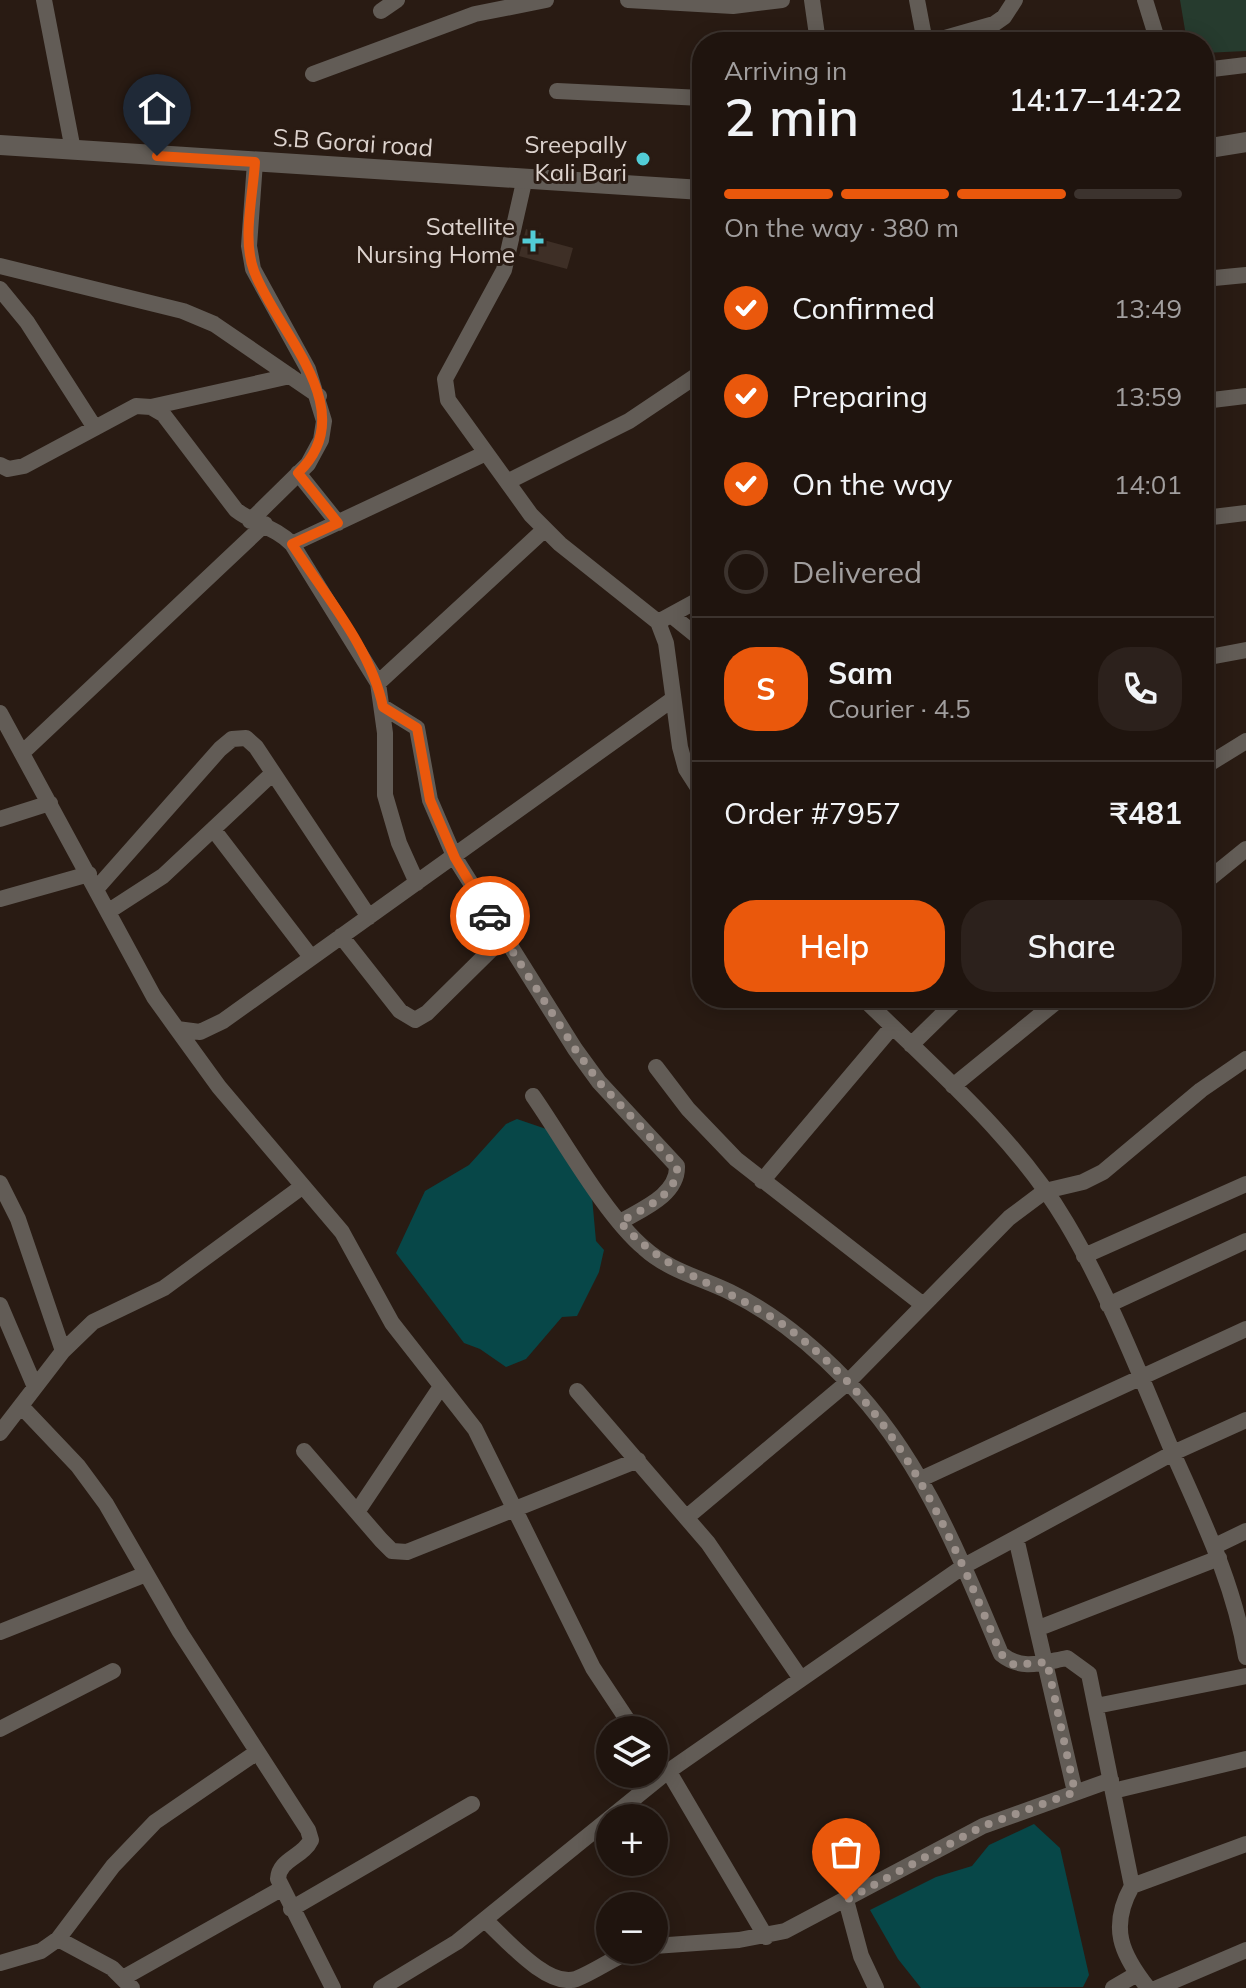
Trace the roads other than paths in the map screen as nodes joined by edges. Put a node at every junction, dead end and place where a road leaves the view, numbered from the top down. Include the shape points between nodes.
1 (44, 0) edge
2 (397, 0) edge
3 (546, 0) edge
4 (628, 0) edge
5 (782, 0) edge
6 (812, 0) edge
7 (917, 0) edge
8 (1145, 0) edge
9 (1012, 2) edge
10 (381, 11) dead end
11 (817, 32) edge
12 (925, 32) edge
13 (965, 32) edge
14 (1155, 32) edge
15 (1246, 65) edge
16 (1214, 69) edge
17 (313, 74) dead end
18 (557, 91) dead end
19 (692, 98) edge
20 (1246, 142) edge
21 (0, 145) edge
22 (1214, 147) edge
23 (73, 150) junction
24 (255, 162) junction
25 (524, 182) junction
26 (692, 190) edge
27 (0, 266) edge
28 (1246, 275) edge
29 (1214, 278) edge
30 (0, 289) edge
31 (290, 376) junction
32 (692, 379) edge
33 (319, 396) junction
34 (1246, 396) edge
35 (1214, 400) edge
36 (151, 407) junction
37 (95, 428) junction
38 (486, 453) junction
39 (0, 465) edge
40 (298, 473) junction
41 (507, 482) junction
42 (1246, 513) edge
43 (1214, 517) edge
44 (258, 522) junction
45 (338, 523) junction
46 (545, 529) junction
47 (292, 544) junction
48 (692, 603) edge
49 (665, 618) junction
50 (692, 634) edge
51 (1246, 650) edge
52 (1214, 656) edge
53 (378, 683) junction
54 (673, 699) junction
55 (383, 707) junction
56 (0, 713) edge
57 (1246, 741) edge
58 (22, 753) junction
59 (1214, 761) edge
60 (273, 773) junction
61 (692, 778) edge
62 (50, 803) junction
63 (0, 819) edge
64 (213, 829) junction
65 (1246, 849) edge
66 (455, 858) junction
67 (1214, 875) edge
68 (93, 881) junction
69 (417, 883) junction
70 (0, 899) edge
71 (109, 911) junction
72 (369, 917) junction
73 (341, 936) junction
74 (503, 938) junction
75 (311, 957) junction
76 (873, 1008) edge
77 (949, 1008) edge
78 (1049, 1008) edge
79 (892, 1027) junction
80 (177, 1029) junction
81 (911, 1045) junction
82 (1246, 1059) edge
83 (656, 1067) dead end
84 (953, 1086) junction
85 (533, 1096) dead end
86 (762, 1181) junction
87 (0, 1183) edge
88 (1246, 1184) edge
89 (303, 1186) junction
90 (1045, 1191) junction
91 (620, 1222) junction
92 (1246, 1241) edge
93 (1084, 1256) junction
94 (922, 1304) junction
95 (0, 1305) edge
96 (1108, 1305) junction
97 (1246, 1329) edge
98 (63, 1351) junction
99 (1141, 1377) junction
100 (848, 1382) junction
101 (35, 1387) junction
102 (440, 1388) junction
103 (577, 1391) dead end
104 (21, 1406) junction
105 (1246, 1420) edge
106 (0, 1433) edge
107 (304, 1451) dead end
108 (1173, 1453) junction
109 (638, 1460) junction
110 (921, 1479) junction
111 (514, 1510) junction
112 (357, 1512) junction
113 (687, 1517) junction
114 (1246, 1531) edge
115 (1016, 1538) junction
116 (1217, 1552) junction
117 (964, 1566) junction
118 (146, 1574) junction
119 (1039, 1628) junction
120 (0, 1632) edge
121 (1246, 1657) edge
122 (1047, 1662) junction
123 (113, 1671) dead end
124 (1246, 1676) edge
125 (801, 1679) junction
126 (1096, 1706) junction
127 (625, 1716) edge
128 (0, 1729) edge
129 (257, 1752) junction
130 (1246, 1759) edge
131 (668, 1765) edge
132 (668, 1779) edge
133 (1112, 1785) junction
134 (640, 1788) edge
135 (1075, 1792) junction
136 (472, 1804) dead end
137 (1246, 1844) edge
138 (1132, 1886) junction
139 (281, 1889) junction
140 (846, 1900) junction
141 (291, 1909) junction
142 (485, 1920) junction
143 (766, 1937) junction
144 (58, 1939) junction
145 (668, 1945) edge
146 (1246, 1950) edge
147 (0, 1963) edge
148 (605, 1964) edge
149 (1137, 1974) junction
150 (128, 1983) edge
151 (870, 1986) edge
152 (385, 1987) edge
153 (333, 1988) edge
154 (1113, 1988) edge
155 (1148, 1988) edge
156 (1157, 1988) edge

1 - 23 street
2 - 10 street
3 - 17 street via 475,14
4 - 5 street via 733,6
6 - 11 street
7 - 12 street
8 - 14 street
9 - 13 street via 994,24
15 - 16 street
18 - 19 street
20 - 22 street
21 - 23 street, S.B Gorai road
23 - 24 street, S.B Gorai road
24 - 25 street, S.B Gorai road
24 - 33 street via 249,246 253,269
25 - 26 street, S.B Gorai road
25 - 38 street via 504,270 445,379 448,400
27 - 31 street via 183,311 214,324
28 - 29 street
30 - 37 street
31 - 33 street
31 - 36 street
32 - 41 street via 629,421
33 - 40 street via 321,440
34 - 35 street
36 - 37 street via 136,406
36 - 44 street via 177,430 236,510
37 - 39 street via 24,466
38 - 41 street
38 - 45 street
40 - 44 street
40 - 45 street
41 - 46 street
42 - 43 street
44 - 47 street
44 - 58 street
45 - 47 street
46 - 49 street
46 - 53 street
47 - 53 street
48 - 49 street
49 - 50 street
49 - 54 street
51 - 52 street
53 - 55 street
54 - 61 street
54 - 66 street
55 - 66 street via 417,728 430,800
55 - 69 street via 385,795
56 - 58 street
57 - 59 street
58 - 62 street
60 - 64 street
60 - 68 street via 246,738 232,739
60 - 72 street
62 - 63 street
62 - 68 street
64 - 71 street via 145,890
64 - 75 street
65 - 67 street
66 - 69 street
66 - 74 street
68 - 70 street
68 - 71 street
69 - 72 street
71 - 80 street
72 - 73 street
73 - 74 street via 400,1011 415,1020
73 - 75 street
74 - 91 street via 599,1082 677,1166 669,1191
75 - 80 street via 223,1021 200,1032
76 - 79 street
77 - 81 street
78 - 84 street
79 - 81 street
79 - 86 street
80 - 89 street
81 - 84 street
82 - 90 street via 1103,1172
83 - 86 street via 712,1136
84 - 90 street
85 - 91 street
86 - 94 street
87 - 98 street via 18,1219
88 - 93 street
89 - 98 street via 164,1288 93,1322
89 - 102 street via 342,1232 392,1323
90 - 93 street
90 - 94 street via 1009,1218
91 - 100 street via 669,1266 732,1293 792,1331
92 - 96 street
93 - 96 street
94 - 100 street
95 - 101 street
96 - 99 street
97 - 99 street
98 - 101 street
99 - 108 street
99 - 110 street
100 - 110 street
100 - 113 street
101 - 104 street
102 - 111 street via 475,1429
102 - 112 street
103 - 109 street
104 - 106 street
104 - 118 street via 91,1482
105 - 108 street
107 - 112 street
108 - 115 street
108 - 116 street
109 - 111 street
109 - 113 street
110 - 117 street
111 - 112 street via 407,1552 392,1551
111 - 127 street via 593,1668
113 - 125 street
114 - 116 street
115 - 117 street
115 - 119 street
116 - 119 street
116 - 121 street via 1238,1608
117 - 122 street via 1001,1654 1014,1665
117 - 125 street
118 - 120 street
118 - 129 street
119 - 122 street
122 - 126 street via 1067,1658 1079,1664 1089,1674
122 - 135 street
123 - 128 street
124 - 126 street
125 - 131 street
126 - 133 street
129 - 139 street via 311,1840 278,1872
129 - 144 street via 155,1822 113,1866
130 - 133 street
132 - 143 street
133 - 135 street
133 - 138 street
134 - 142 street
135 - 140 street via 983,1826
136 - 141 street
137 - 138 street
138 - 149 street via 1122,1904 1120,1940
139 - 141 street
139 - 150 street
140 - 143 street
140 - 151 street
141 - 153 street
142 - 148 street via 558,1982
142 - 152 street
143 - 145 street
144 - 147 street via 41,1951
144 - 150 street
146 - 156 street
149 - 154 street
149 - 155 street

